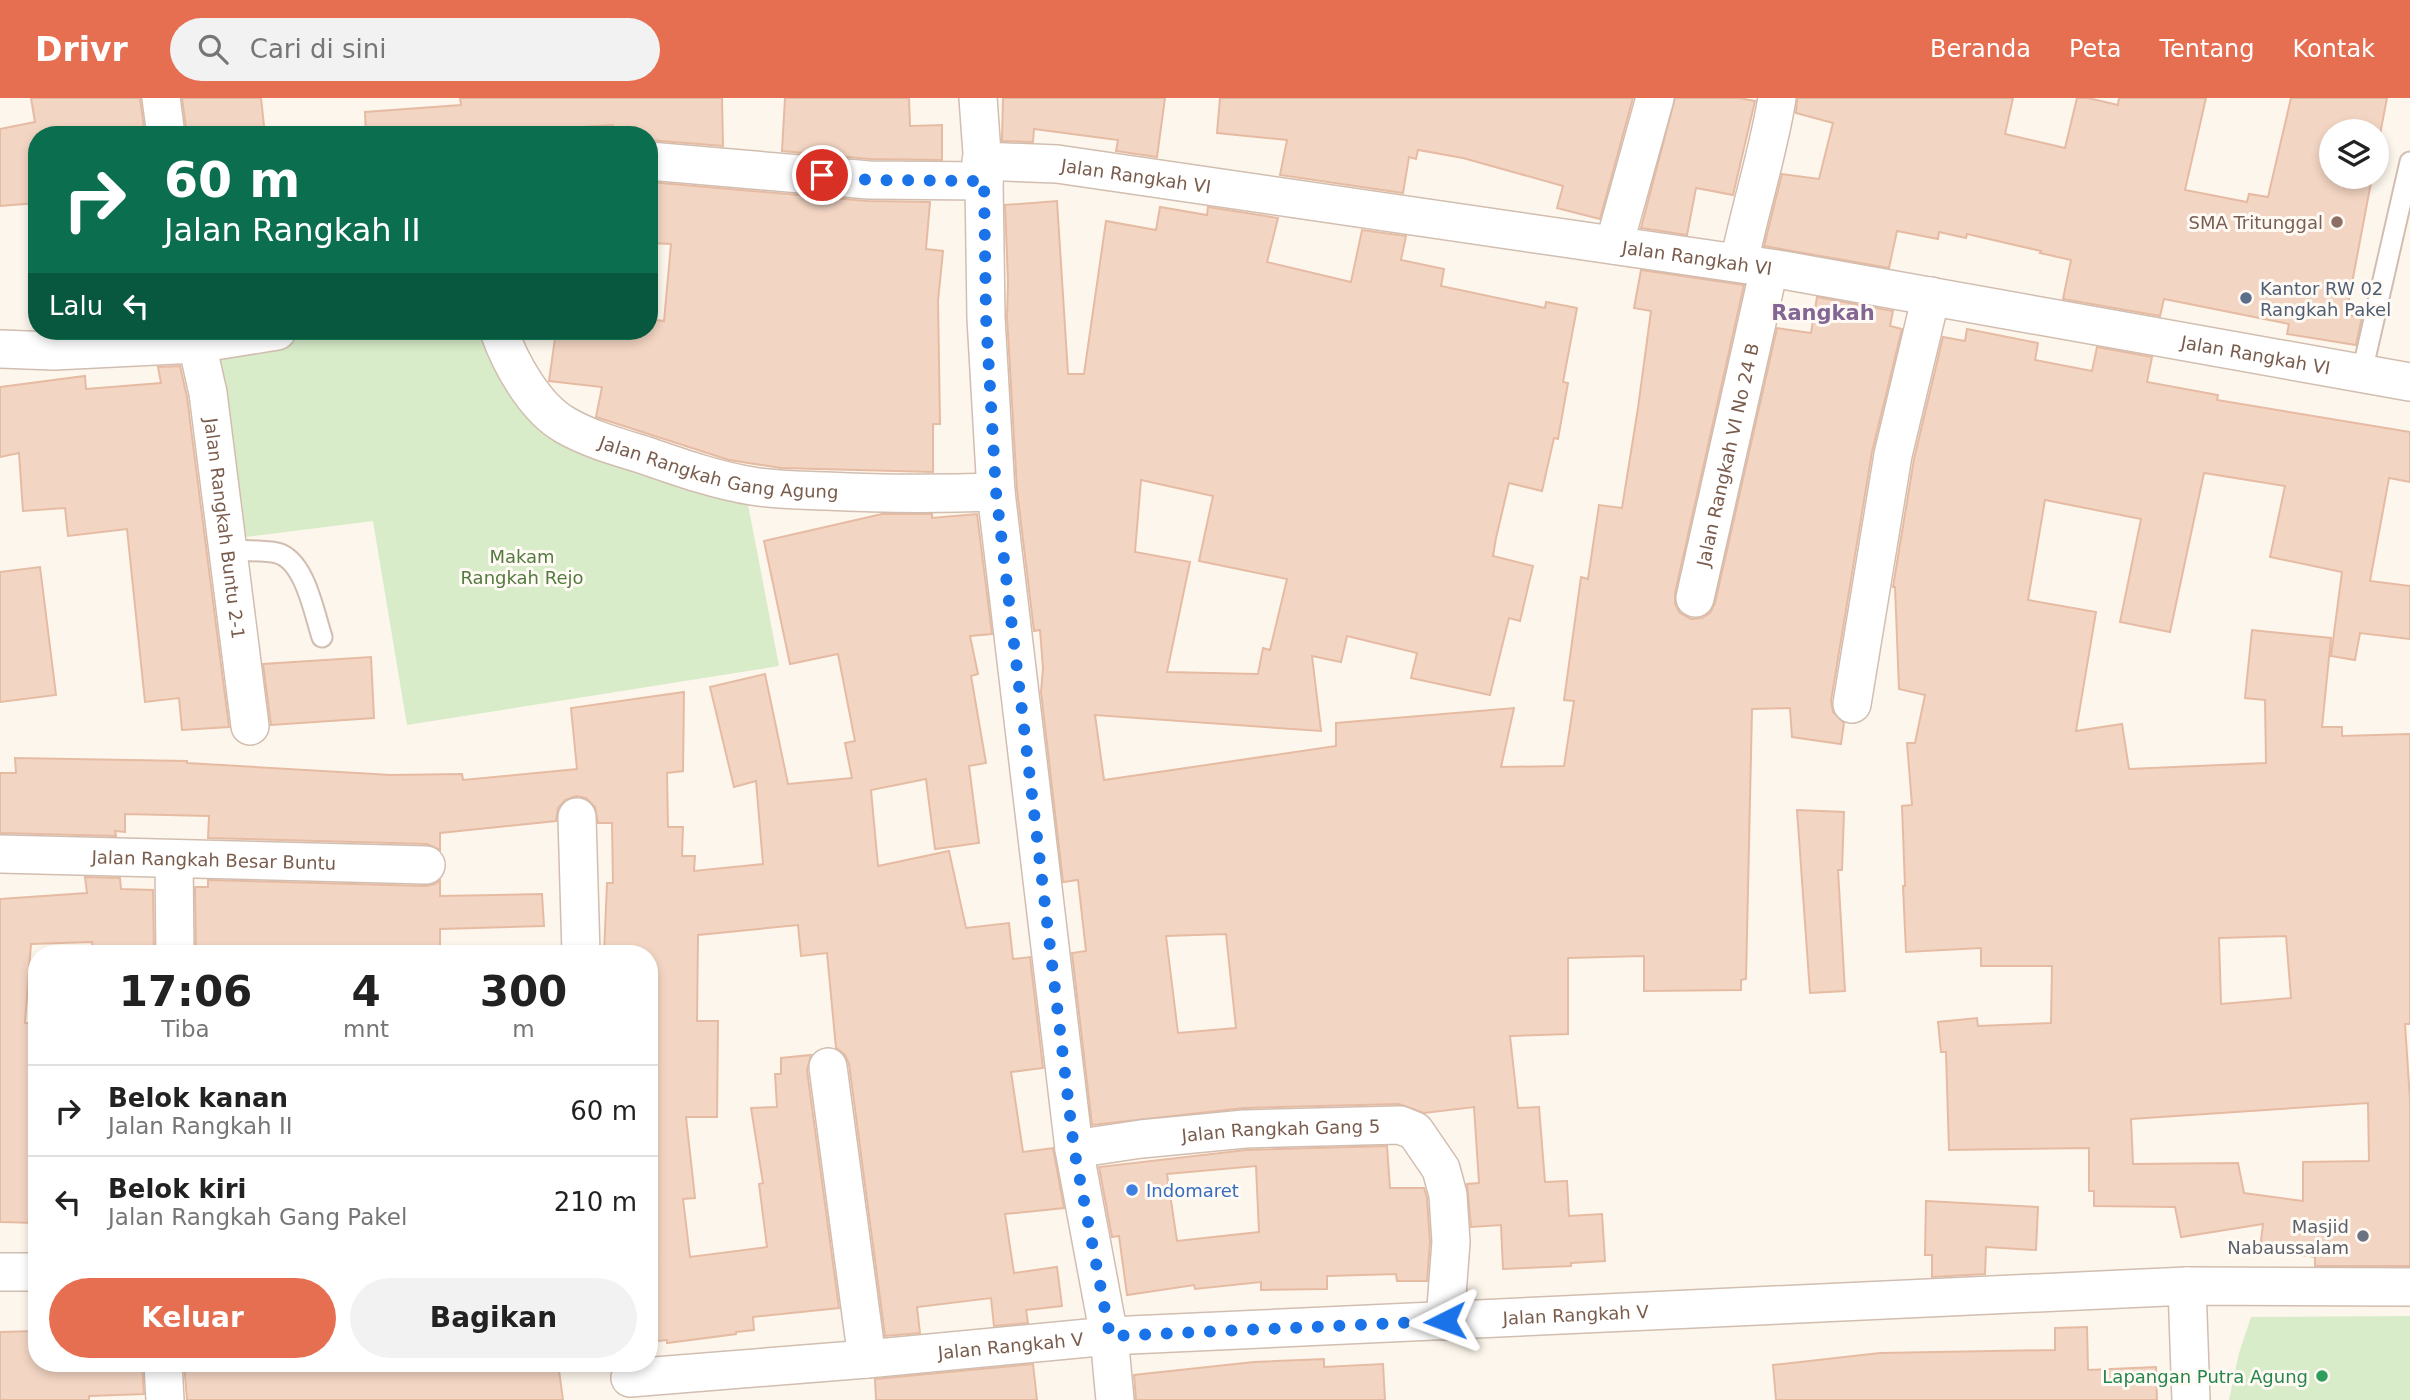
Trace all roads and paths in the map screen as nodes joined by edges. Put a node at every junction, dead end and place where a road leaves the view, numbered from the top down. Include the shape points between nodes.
1 (161, 98) edge
2 (978, 98) edge
3 (1655, 98) edge
4 (1777, 98) edge
5 (165, 126) edge
6 (658, 162) edge
7 (2410, 162) edge
8 (983, 171) junction
9 (1615, 245) junction
10 (1754, 266) junction
11 (1931, 296) junction
12 (165, 340) edge
13 (196, 340) edge
14 (502, 340) edge
15 (0, 349) edge
16 (2362, 372) junction
17 (2410, 382) edge
18 (996, 492) junction
19 (228, 550) junction
20 (1695, 598) dead end
21 (322, 637) dead end
22 (1852, 704) dead end
23 (250, 726) dead end
24 (577, 817) dead end
25 (0, 854) edge
26 (174, 859) junction
27 (426, 865) dead end
28 (175, 945) edge
29 (581, 945) edge
30 (828, 1067) dead end
31 (1074, 1149) junction
32 (0, 1272) edge
33 (28, 1272) edge
34 (2187, 1286) junction
35 (2410, 1287) edge
36 (1445, 1321) junction
37 (1110, 1336) junction
38 (867, 1359) junction
39 (163, 1372) edge
40 (627, 1380) edge
41 (165, 1400) edge
42 (1115, 1400) edge
43 (2191, 1400) edge

1 - 5 street
2 - 8 street
3 - 9 street
4 - 10 street, Jalan Rangkah VI No 24 B via 1750,211
6 - 8 street, Jalan Rangkah VI via 869,180
7 - 16 lane
8 - 9 street, Jalan Rangkah VI via 1057,164
8 - 18 street
9 - 10 street, Jalan Rangkah VI
10 - 11 street, Jalan Rangkah VI
10 - 20 street, Jalan Rangkah VI No 24 B
11 - 16 street, Jalan Rangkah VI
11 - 22 street via 1893,455
12 - 15 street via 54,351
13 - 19 street, Jalan Rangkah Buntu 2-1 via 208,393
14 - 18 street, Jalan Rangkah Gang Agung via 521,378 564,425 683,468 751,486 785,489
16 - 17 street, Jalan Rangkah VI
18 - 31 street
19 - 21 lane via 278,553 289,559 300,570
19 - 23 street, Jalan Rangkah Buntu 2-1
24 - 29 street
25 - 26 street, Jalan Rangkah Besar Buntu
26 - 27 street, Jalan Rangkah Besar Buntu
26 - 28 street
30 - 38 street
31 - 36 street, Jalan Rangkah Gang 5 via 1245,1129 1400,1125 1415,1131 1441,1168 1448,1195 1451,1242
31 - 37 street
32 - 33 street
34 - 35 street, Jalan Rangkah V
34 - 36 street, Jalan Rangkah V
34 - 43 street
36 - 37 street, Jalan Rangkah V
37 - 38 street, Jalan Rangkah V
37 - 42 street
38 - 40 street, Jalan Rangkah V
39 - 41 street

